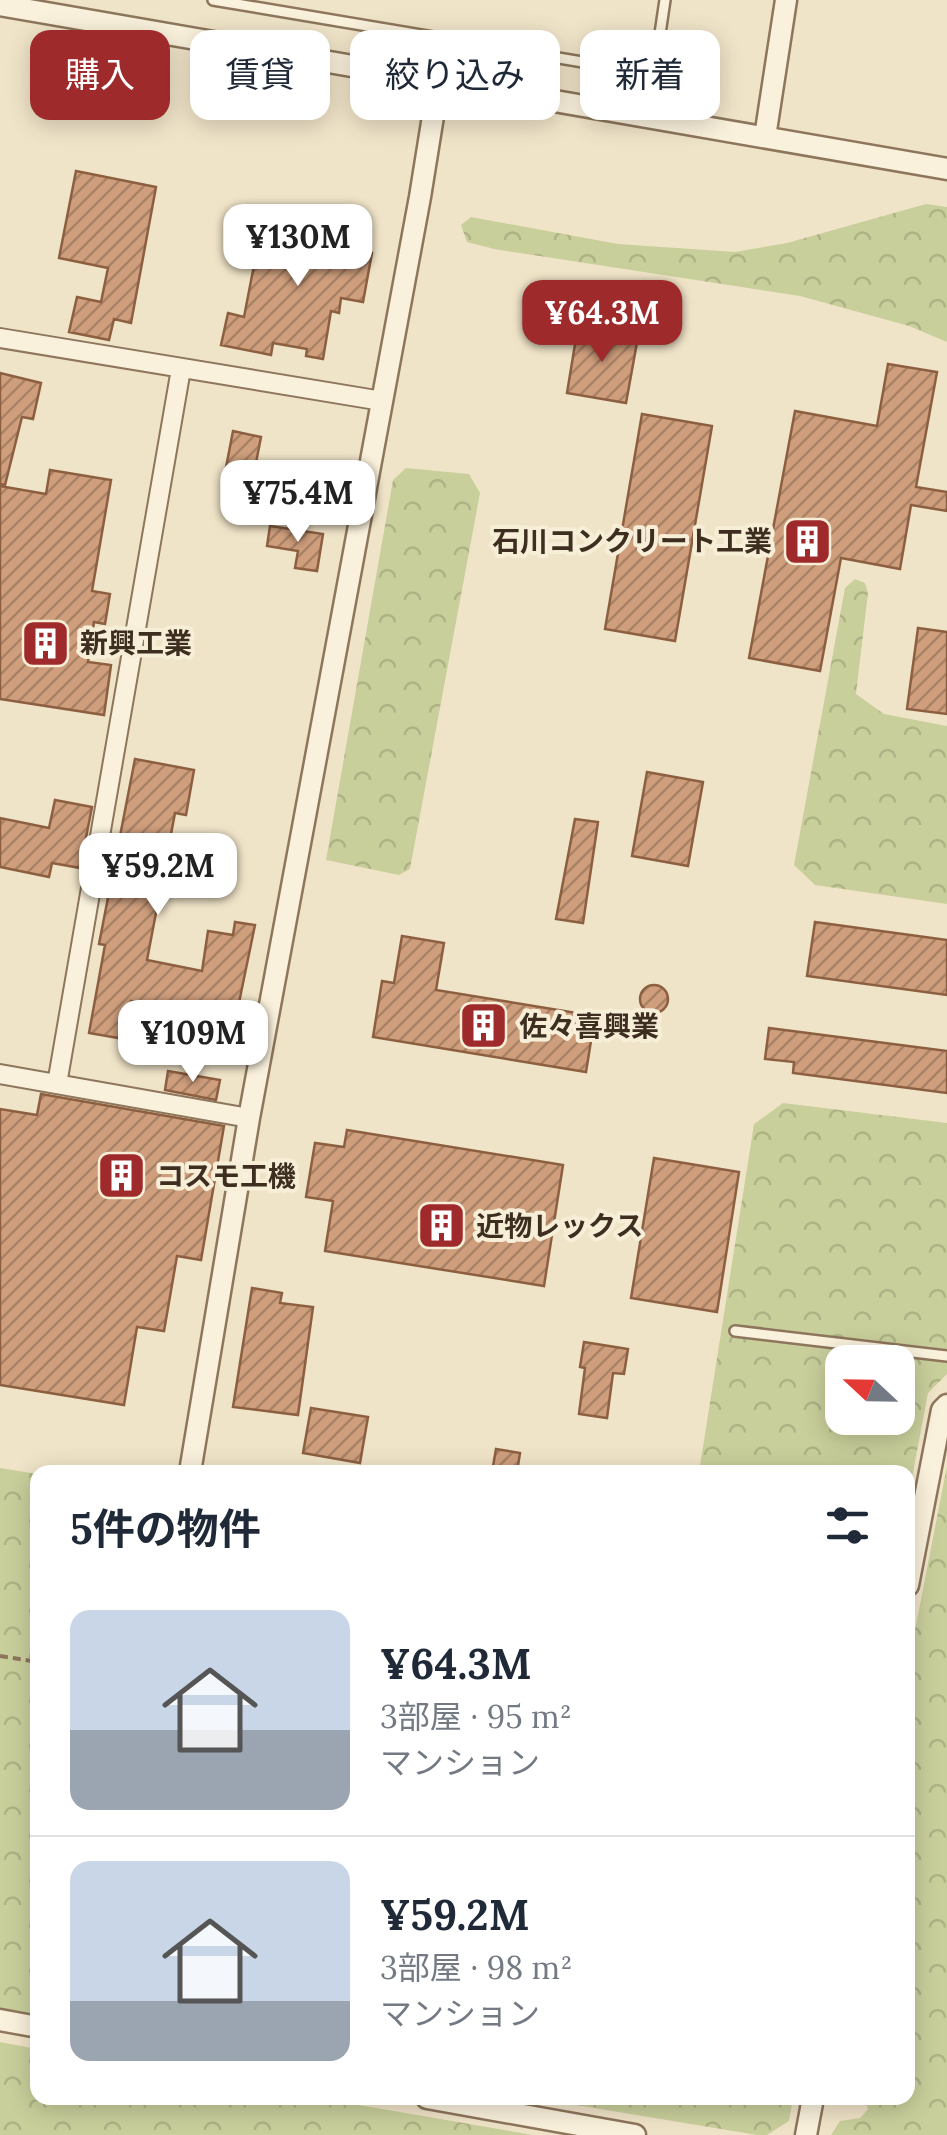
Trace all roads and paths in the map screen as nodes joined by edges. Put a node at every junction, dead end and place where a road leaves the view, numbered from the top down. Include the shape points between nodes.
1 (213, 0) edge
2 (665, 0) edge
3 (786, 0) edge
4 (0, 4) edge
5 (38, 5) edge
6 (350, 63) edge
7 (560, 101) edge
8 (432, 120) edge
9 (765, 137) junction
10 (947, 169) edge
11 (0, 338) edge
12 (181, 368) junction
13 (382, 401) junction
14 (0, 1074) edge
15 (57, 1084) junction
16 (249, 1118) junction
17 (735, 1331) dead end
18 (947, 1356) edge
19 (947, 1405) edge
20 (191, 1465) edge
21 (915, 1548) edge
22 (0, 1656) edge
23 (30, 1661) edge
24 (0, 2020) edge
25 (30, 2026) edge
26 (466, 2105) edge
27 (812, 2105) edge
28 (635, 2135) edge
29 (806, 2135) edge

1 - 2 lane via 654,74
3 - 9 street
4 - 5 street
5 - 6 street
7 - 9 street
8 - 13 street
9 - 10 street
11 - 12 street
12 - 13 street
12 - 15 street
13 - 16 street
14 - 15 street
15 - 16 street
16 - 20 street
17 - 18 lane
19 - 21 street
22 - 23 path
24 - 25 street
26 - 28 street
27 - 29 street

